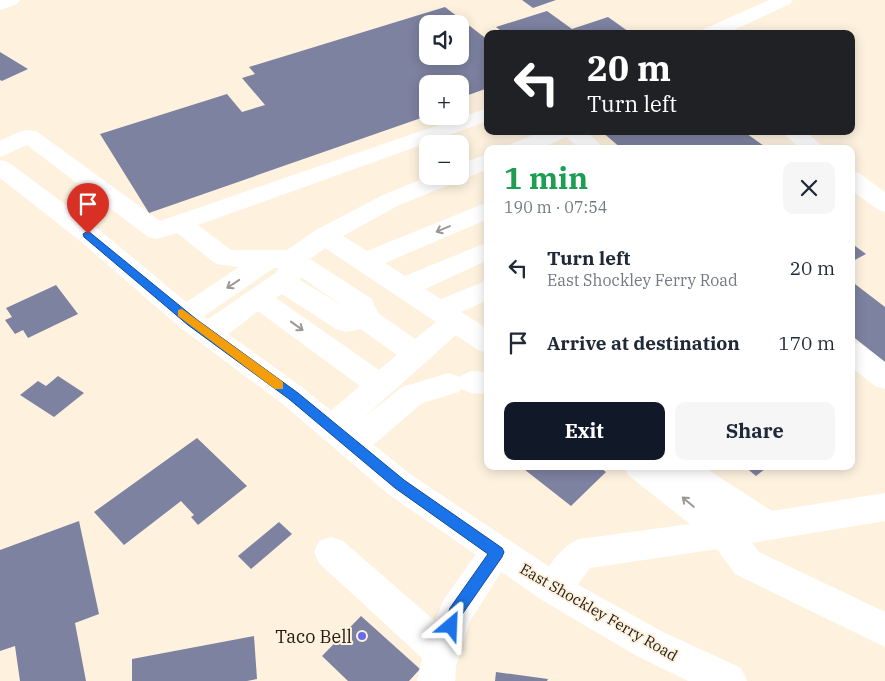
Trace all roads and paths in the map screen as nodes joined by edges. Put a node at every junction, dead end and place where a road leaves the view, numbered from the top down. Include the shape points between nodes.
1 (11, 0) edge
2 (784, 0) edge
3 (0, 5) edge
4 (718, 30) edge
5 (484, 115) edge
6 (553, 135) edge
7 (577, 135) edge
8 (797, 135) edge
9 (529, 145) edge
10 (589, 145) edge
11 (809, 145) edge
12 (0, 150) edge
13 (484, 163) edge
14 (0, 167) edge
15 (469, 168) edge
16 (855, 181) edge
17 (428, 185) edge
18 (885, 204) edge
19 (484, 212) edge
20 (180, 223) junction
21 (325, 236) junction
22 (484, 252) edge
23 (364, 262) junction
24 (281, 266) junction
25 (403, 288) junction
26 (484, 292) edge
27 (258, 298) junction
28 (447, 316) junction
29 (196, 325) junction
30 (484, 340) edge
31 (415, 354) junction
32 (855, 354) edge
33 (885, 378) edge
34 (469, 383) edge
35 (379, 385) junction
36 (342, 437) junction
37 (645, 470) edge
38 (682, 470) edge
39 (885, 508) edge
40 (768, 526) junction
41 (725, 533) junction
42 (330, 552) dead end
43 (497, 552) junction
44 (554, 589) junction
45 (885, 630) edge
46 (440, 666) edge
47 (728, 681) edge

1 - 3 main road
2 - 4 main road
5 - 20 main road
6 - 9 main road
7 - 10 main road
8 - 11 main road
12 - 20 main road via 28,136 157,231
13 - 15 main road
14 - 29 main road, East Shockley Ferry Road via 88,234
16 - 18 main road
17 - 21 main road via 389,201
19 -> 23 main road
20 - 24 main road via 225,258
21 - 23 main road
21 - 24 main road
22 - 25 main road
23 - 25 main road
24 - 27 main road
24 -> 29 main road
24 - 31 main road via 346,322 365,318
25 - 28 main road
26 - 28 main road
27 - 29 main road
27 -> 35 main road
28 - 30 main road
28 - 31 main road
29 - 36 main road, East Shockley Ferry Road via 294,396
31 - 35 main road
32 - 33 main road
34 - 36 main road via 412,395
35 - 36 main road
36 - 43 main road, East Shockley Ferry Road via 400,484
41 -> 37 main road
38 - 40 main road
39 - 40 main road
40 - 41 main road
41 - 44 main road via 580,554
41 - 45 main road via 747,563
42 - 46 main road
43 - 44 main road, East Shockley Ferry Road
43 - 46 main road via 455,613
44 - 47 main road, East Shockley Ferry Road via 648,643

